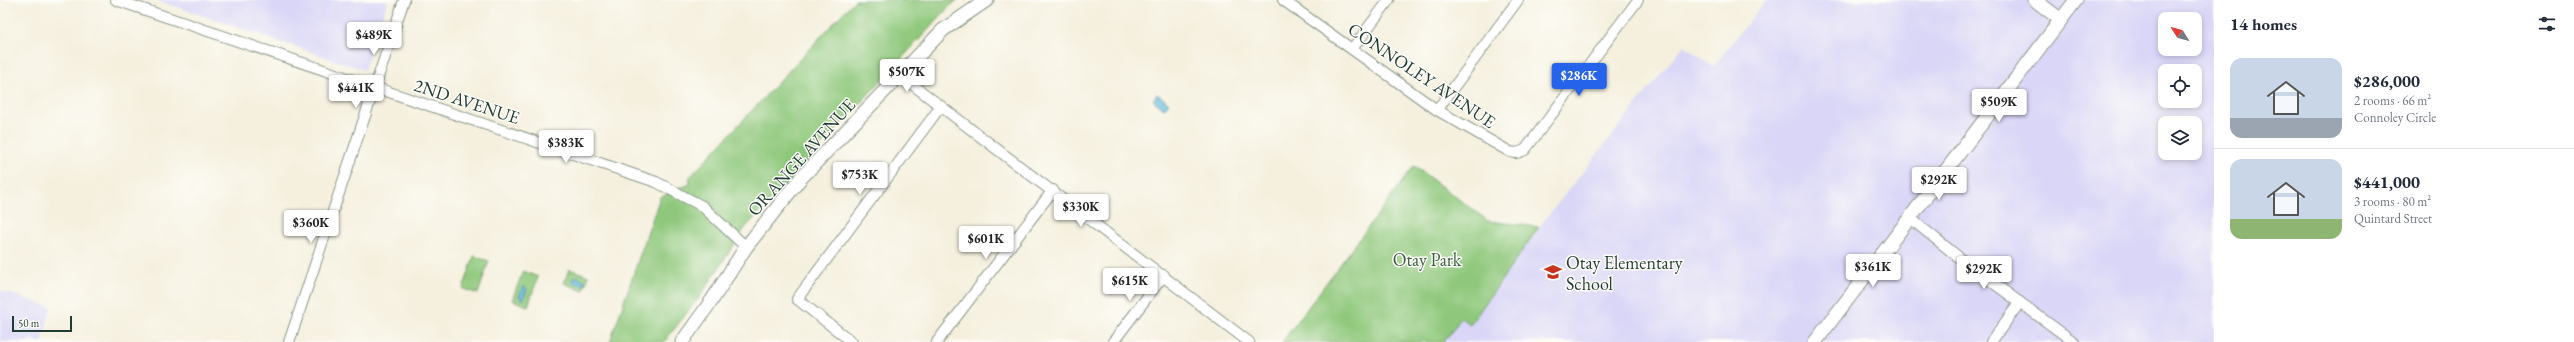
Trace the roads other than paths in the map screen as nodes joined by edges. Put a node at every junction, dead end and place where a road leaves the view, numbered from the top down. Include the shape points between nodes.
1 (116, 0) edge
2 (404, 0) edge
3 (987, 0) edge
4 (1283, 0) edge
5 (1389, 0) edge
6 (1518, 0) edge
7 (1638, 0) edge
8 (2035, 0) edge
9 (2076, 0) edge
10 (2061, 20) junction
11 (1352, 49) junction
12 (900, 75) junction
13 (374, 88) junction
14 (941, 106) junction
15 (1437, 110) junction
16 (1053, 190) junction
17 (1910, 218) junction
18 (746, 247) junction
19 (1164, 275) junction
20 (2020, 302) junction
21 (289, 342) edge
22 (682, 342) edge
23 (852, 342) edge
24 (937, 342) edge
25 (1113, 342) edge
26 (1249, 342) edge
27 (1815, 342) edge
28 (1991, 342) edge
29 (2074, 342) edge

1 - 13 street, 2ND AVENUE
2 - 13 street
3 - 12 main road, ORANGE AVENUE via 943,30
4 - 11 street, CONNOLEY AVENUE
5 - 11 street
6 - 15 street
7 - 15 street, CONNOLEY AVENUE via 1525,150 1518,153 1504,149
8 - 10 main road
9 - 10 main road
10 - 17 main road
11 - 15 street, CONNOLEY AVENUE
12 - 14 street
12 - 18 main road, ORANGE AVENUE via 800,179
13 - 18 street, 2ND AVENUE via 656,182 702,206
13 - 21 street
14 - 16 street
14 - 23 street via 797,299
16 - 19 street
16 - 24 street
17 - 20 street
17 - 27 main road
18 - 22 main road, ORANGE AVENUE
19 - 25 street
19 - 26 street
20 - 28 street
20 - 29 street

